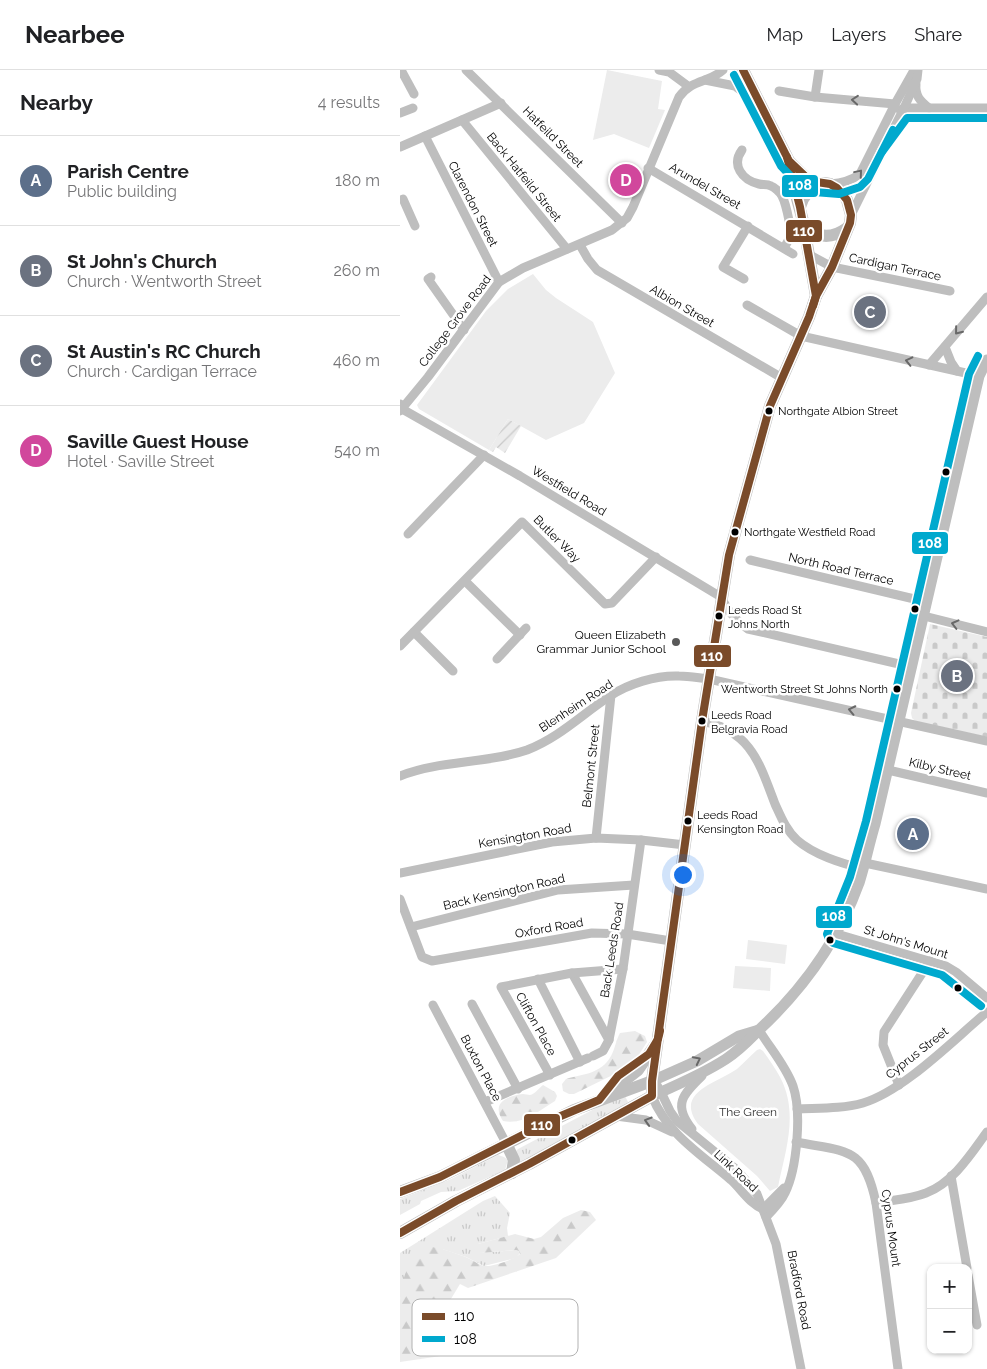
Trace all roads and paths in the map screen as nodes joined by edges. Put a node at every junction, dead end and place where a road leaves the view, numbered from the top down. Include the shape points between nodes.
1 (402, 70) edge
2 (466, 70) edge
3 (659, 70) edge
4 (723, 70) edge
5 (743, 70) edge
6 (819, 70) edge
7 (917, 73) edge
8 (705, 80) junction
9 (688, 86) junction
10 (779, 91) dead end
11 (414, 94) dead end
12 (815, 97) junction
13 (501, 103) junction
14 (895, 104) junction
15 (761, 105) junction
16 (413, 108) dead end
17 (904, 108) junction
18 (929, 108) junction
19 (987, 108) edge
20 (400, 113) edge
21 (462, 120) junction
22 (425, 136) junction
23 (875, 145) junction
24 (400, 148) edge
25 (742, 150) dead end
26 (789, 161) junction
27 (648, 168) junction
28 (824, 184) junction
29 (403, 199) dead end
30 (800, 207) junction
31 (409, 213) junction
32 (852, 214) junction
33 (400, 217) edge
34 (622, 223) junction
35 (415, 226) dead end
36 (748, 226) junction
37 (804, 226) junction
38 (847, 228) junction
39 (580, 245) junction
40 (784, 248) junction
41 (567, 249) junction
42 (793, 254) dead end
43 (808, 254) junction
44 (832, 266) junction
45 (432, 277) dead end
46 (744, 280) dead end
47 (499, 282) junction
48 (950, 291) dead end
49 (816, 296) junction
50 (987, 297) edge
51 (747, 305) dead end
52 (464, 330) junction
53 (801, 336) junction
54 (945, 347) junction
55 (987, 360) edge
56 (929, 365) junction
57 (957, 371) junction
58 (979, 376) junction
59 (782, 378) junction
60 (401, 408) edge
61 (484, 455) junction
62 (408, 534) dead end
63 (656, 557) junction
64 (750, 560) dead end
65 (465, 581) junction
66 (721, 597) junction
67 (927, 602) junction
68 (924, 616) junction
69 (414, 632) junction
70 (987, 632) edge
71 (400, 646) edge
72 (497, 659) dead end
73 (912, 667) junction
74 (453, 671) dead end
75 (709, 680) junction
76 (611, 695) junction
77 (702, 721) junction
78 (899, 721) junction
79 (987, 741) edge
80 (888, 770) junction
81 (400, 776) edge
82 (987, 793) edge
83 (596, 838) junction
84 (641, 840) junction
85 (685, 845) junction
86 (864, 866) junction
87 (400, 873) edge
88 (634, 886) junction
89 (987, 889) edge
90 (400, 899) edge
91 (411, 927) junction
92 (627, 934) junction
93 (837, 934) junction
94 (672, 941) junction
95 (930, 961) junction
96 (623, 969) junction
97 (572, 974) junction
98 (538, 979) junction
99 (987, 998) edge
100 (472, 1004) dead end
101 (433, 1006) dead end
102 (987, 1012) edge
103 (759, 1030) junction
104 (658, 1039) junction
105 (609, 1040) junction
106 (587, 1058) junction
107 (709, 1069) junction
108 (550, 1074) junction
109 (652, 1081) junction
110 (899, 1085) junction
111 (518, 1088) junction
112 (656, 1094) junction
113 (599, 1100) junction
114 (485, 1102) junction
115 (797, 1109) junction
116 (616, 1116) junction
117 (987, 1132) edge
118 (677, 1135) junction
119 (700, 1140) junction
120 (796, 1142) junction
121 (506, 1143) junction
122 (512, 1173) junction
123 (951, 1176) junction
124 (400, 1192) edge
125 (876, 1203) junction
126 (764, 1213) junction
127 (400, 1233) edge
128 (966, 1264) edge
129 (972, 1297) edge
130 (977, 1325) dead end
131 (801, 1369) edge
132 (898, 1369) edge

1 - 11 street
2 - 13 street, Hatfeild Street
3 - 9 street via 669,72
4 - 8 street
5 - 15 highway
6 - 12 street
7 - 14 street via 913,72
7 - 17 street
7 - 18 street via 916,92
8 - 9 street
8 - 15 street via 735,86
9 - 27 street via 673,108
10 - 12 street
14 -> 12 street
13 - 21 street
13 - 34 street, Hatfeild Street
14 - 23 street
15 - 26 highway
16 - 20 street
17 - 18 street
17 - 23 street via 895,114
17 - 32 street
18 - 19 street
21 - 22 street
21 - 41 street, Back Hatfeild Street
22 - 24 street
22 - 47 street, Clarendon Street
28 -> 23 street via 844,183 860,174
25 - 40 street via 736,165 741,172 749,180 772,186 782,195 792,234
26 - 28 highway via 806,178
26 - 30 highway
27 - 34 street via 633,207
27 - 36 street, Arundel Street
28 - 30 highway via 807,193
28 - 32 highway via 843,193
29 - 31 street
30 - 37 highway
31 - 33 street
31 - 35 street
32 - 38 highway
34 - 39 street, College Grove Road
36 - 40 street, Arundel Street
36 - 46 street, Arundel Street via 723,266
37 - 38 highway via 813,234 827,237
37 - 43 highway
38 - 44 highway
39 - 41 street, College Grove Road
39 - 59 street, Albion Street via 597,270
40 - 42 street, Arundel Street
41 - 47 street, College Grove Road
43 - 44 street, Cardigan Terrace
43 - 49 highway
44 - 48 street, Cardigan Terrace
44 - 49 highway
45 - 52 street via 428,279
47 - 52 street, College Grove Road
49 - 53 highway
50 -> 54 street
51 - 53 street
52 - 60 street, College Grove Road
56 -> 53 street
53 - 59 highway
54 - 56 street
54 - 57 street
55 - 58 main road
56 - 57 street
57 - 58 street
58 - 67 main road
59 - 66 highway via 766,418
60 - 61 street, Westfield Road
61 - 62 street
61 - 63 street, Westfield Road
63 - 65 street, Butler Way via 612,604 605,604 522,522
63 - 66 street, Westfield Road
64 - 67 street, North Road Terrace
65 - 69 street, Butler Way
65 - 72 street via 523,631
66 - 73 street via 732,617 748,629
66 - 75 highway
67 - 68 main road
70 -> 68 street
68 - 73 main road
69 - 71 street, Butler Way
69 - 74 street
73 - 78 main road
75 - 76 street, Blenheim Road via 677,676 651,679
75 - 77 highway
78 -> 75 street, Blenheim Road
76 - 81 street, Blenheim Road via 569,727 526,750 416,770
76 - 83 street, Belmont Street
77 - 85 highway
77 - 86 street via 730,730 749,748 786,828 798,841 828,857
78 - 79 street, Blenheim Road
78 - 80 main road
80 - 82 street, Kilby Street
80 - 86 main road
83 - 84 street, Kensington Road
83 - 87 street, Kensington Road via 552,842
84 - 85 street, Kensington Road
84 - 88 street, Back Leeds Road
85 - 94 highway
86 - 89 street
86 - 93 main road
88 - 91 street, Back Kensington Road via 558,890
88 - 92 street, Back Leeds Road
90 - 91 street
91 - 92 street, Oxford Road via 422,956 432,961 592,933
92 - 94 street, Oxford Road
92 - 96 street, Back Leeds Road
93 - 95 street, St John's Mount
93 - 103 main road via 798,991
94 - 104 highway
95 - 99 street, St John's Mount via 956,972
95 - 110 street via 882,1039
96 - 97 street
96 - 105 street, Back Leeds Road
97 - 98 street
97 - 105 street
98 - 106 street
98 - 108 street, Clifton Place via 500,986
100 - 111 street
101 - 114 street, Buxton Place
102 - 110 street, Cyprus Street
103 - 107 main road via 742,1048
109 -> 103 main road via 739,1036
103 - 115 street via 789,1078
104 - 109 highway
104 - 113 highway via 638,1070
105 - 106 street via 603,1051
106 - 108 street
107 - 112 main road
107 - 119 street via 688,1090 681,1104 685,1119
108 - 111 street
109 - 112 highway
109 - 113 highway
110 - 115 street, Cyprus Street via 863,1103
111 - 114 street
112 - 116 highway
112 - 118 street, Link Road via 665,1120
112 - 119 street, Link Road via 675,1118
113 - 121 highway
114 - 121 street, Buxton Place
115 - 120 street
118 -> 116 street via 646,1120
116 - 122 highway
117 - 123 street
118 - 126 street, Link Road via 732,1180
119 - 126 street, Link Road via 743,1176 757,1194
120 - 125 street, Cyprus Mount via 850,1154 859,1160 872,1182
120 - 126 street via 788,1183
121 - 122 highway via 514,1160
121 - 124 highway via 434,1180
122 - 127 highway
123 - 125 street via 927,1192
123 - 128 street
125 - 132 street, Cyprus Mount
126 - 131 street, Bradford Road via 776,1244
129 - 130 street

